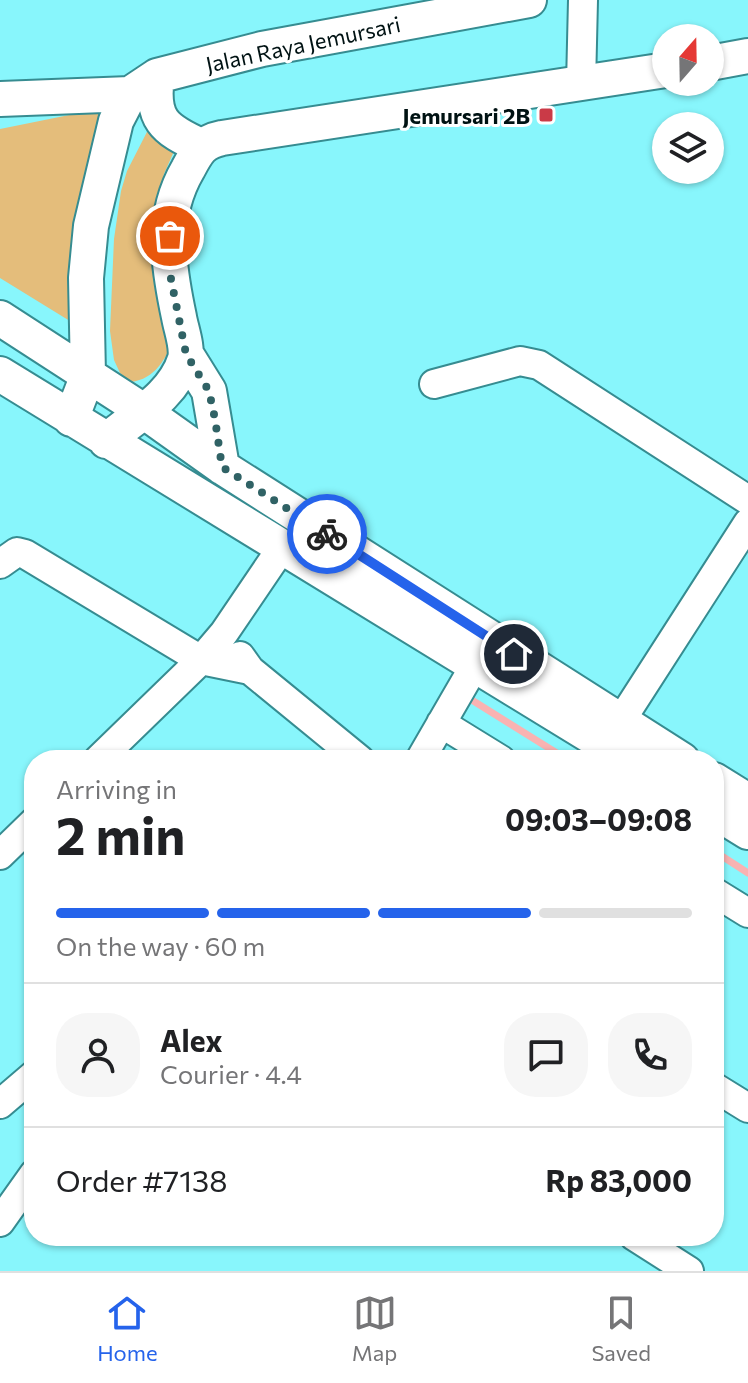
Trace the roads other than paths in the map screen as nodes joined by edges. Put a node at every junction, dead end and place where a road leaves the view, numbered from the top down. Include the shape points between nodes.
1 (529, 0) edge
2 (583, 5) edge
3 (748, 56) edge
4 (724, 60) edge
5 (652, 71) edge
6 (582, 74) junction
7 (143, 85) junction
8 (0, 99) edge
9 (201, 146) junction
10 (0, 318) edge
11 (186, 354) junction
12 (0, 374) edge
13 (88, 375) junction
14 (434, 384) dead end
15 (142, 410) junction
16 (71, 419) junction
17 (106, 441) junction
18 (222, 467) junction
19 (748, 500) edge
20 (748, 523) edge
21 (281, 549) junction
22 (0, 564) edge
23 (224, 633) junction
24 (201, 660) junction
25 (475, 665) junction
26 (250, 670) junction
27 (620, 722) junction
28 (441, 723) junction
29 (108, 750) edge
30 (342, 750) edge
31 (426, 750) edge
32 (485, 750) edge
33 (614, 750) edge
34 (666, 750) edge
35 (724, 786) edge
36 (748, 801) edge
37 (724, 817) edge
38 (24, 832) edge
39 (748, 832) edge
40 (0, 855) edge
41 (724, 898) edge
42 (748, 913) edge
43 (24, 1084) edge
44 (724, 1093) edge
45 (0, 1104) edge
46 (748, 1108) edge
47 (24, 1188) edge
48 (0, 1222) edge
49 (650, 1246) edge
50 (689, 1271) edge

1 - 7 main road, Jalan Raya Jemursari via 262,49
2 - 6 street
3 - 4 main road
5 - 6 main road
6 - 9 main road
7 - 8 main road, Jalan Raya Jemursari
7 - 9 main road via 161,122
7 - 13 main road via 116,121 91,226
9 - 11 main road via 171,208 168,264
10 - 13 main road
11 - 15 main road via 166,393
11 - 18 main road via 209,391
12 - 16 main road
13 - 15 main road
13 - 16 main road
14 - 19 street via 520,361 539,365
15 - 17 main road
15 - 18 main road
16 - 17 main road
17 - 21 main road
18 - 27 main road
20 - 27 street
21 - 23 street
21 - 25 main road
22 - 24 street via 17,552 25,554
23 - 24 street
23 - 26 street
24 - 26 street
24 - 29 street
25 - 28 street
25 - 33 main road
26 - 30 street
27 - 34 main road
28 - 31 street
28 - 32 street
35 - 36 main road
37 - 39 main road
38 - 40 street
41 - 42 street
43 - 45 street
44 - 46 street
47 - 48 street
49 - 50 street

